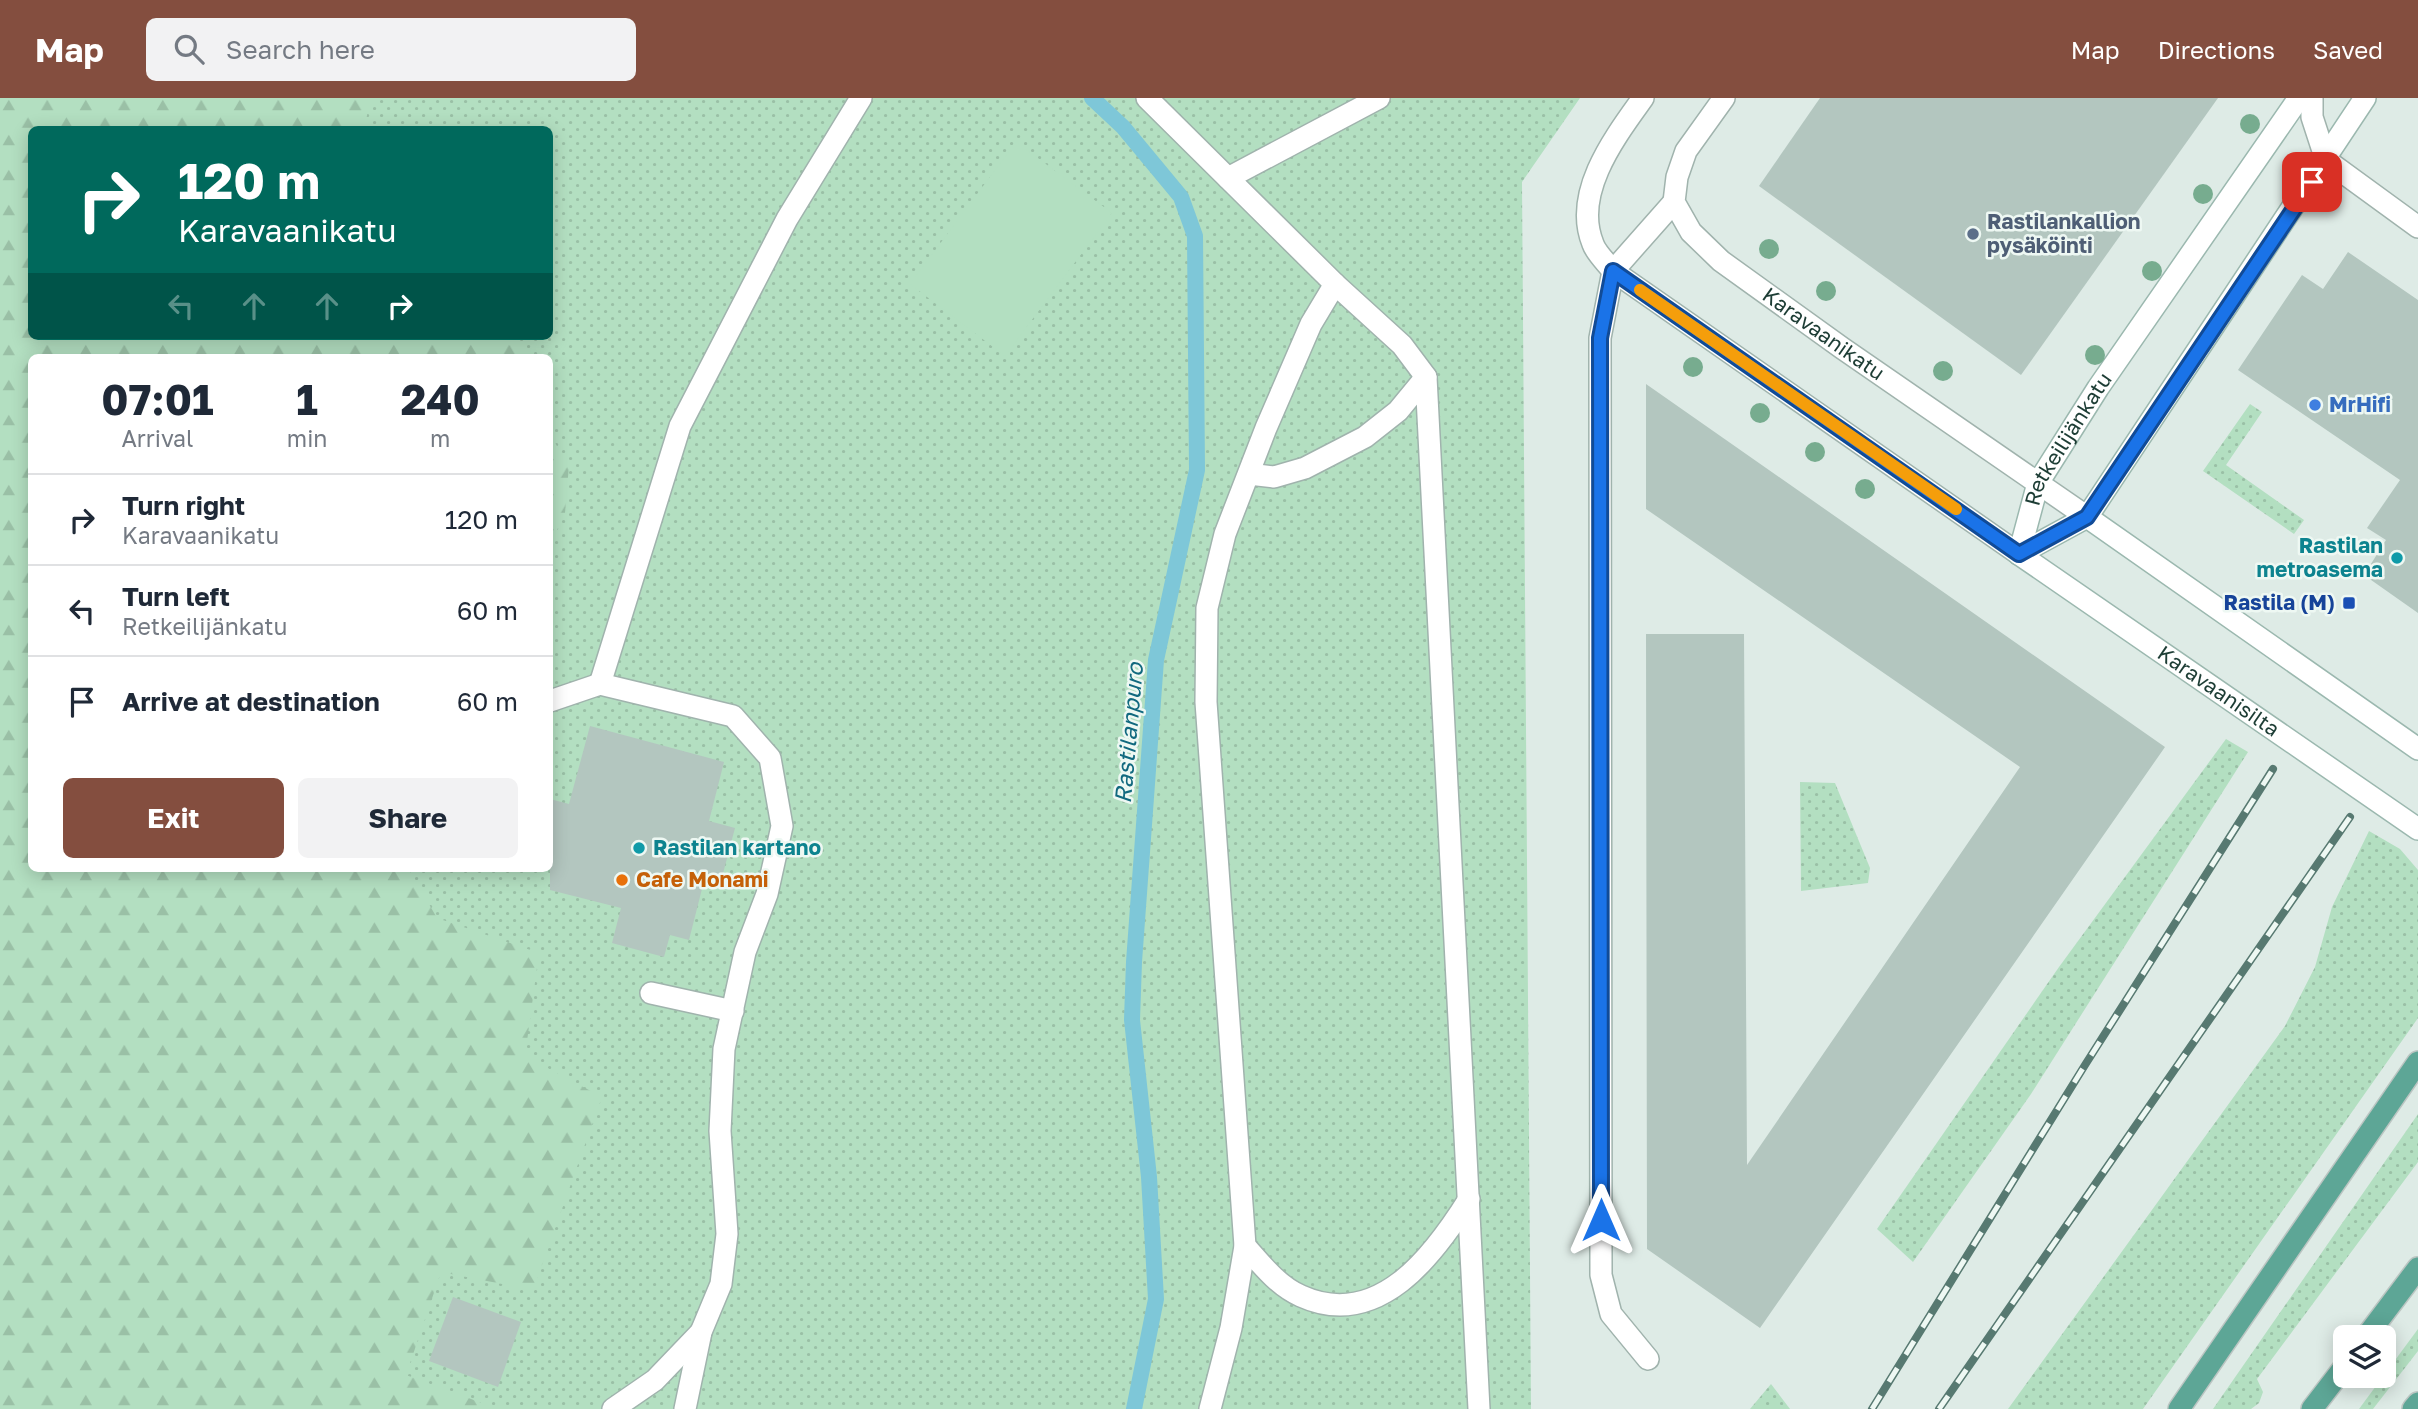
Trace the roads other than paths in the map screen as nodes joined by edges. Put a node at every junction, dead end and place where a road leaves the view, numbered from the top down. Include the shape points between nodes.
1 (861, 98) edge
2 (1147, 98) edge
3 (1379, 98) edge
4 (1643, 98) edge
5 (1724, 98) edge
6 (2299, 98) edge
7 (2312, 98) edge
8 (2365, 98) edge
9 (2326, 160) junction
10 (1228, 178) junction
11 (1674, 202) junction
12 (2418, 227) edge
13 (1613, 271) junction
14 (1335, 284) junction
15 (1426, 377) junction
16 (1250, 474) junction
17 (2038, 483) junction
18 (2087, 517) junction
19 (2019, 554) junction
20 (600, 684) junction
21 (553, 700) edge
22 (2418, 749) edge
23 (2418, 829) edge
24 (651, 993) dead end
25 (733, 1011) junction
26 (2418, 1062) edge
27 (1469, 1199) junction
28 (1245, 1246) junction
29 (2418, 1268) edge
30 (2376, 1325) edge
31 (701, 1332) junction
32 (1648, 1359) dead end
33 (2333, 1382) edge
34 (2418, 1403) edge
35 (613, 1409) edge
36 (685, 1409) edge
37 (1210, 1409) edge
38 (1479, 1409) edge
39 (2179, 1409) edge
40 (2312, 1409) edge
41 (2413, 1409) edge

1 - 20 street via 787,219 680,426
2 - 10 street
3 - 10 street
4 - 13 street via 1597,172 1588,206 1592,244
5 - 11 street via 1686,151
6 - 17 street, Retkeilijänkatu
7 - 9 street via 2312,117
8 - 9 street, Retkeilijänkatu
9 - 12 street
9 - 18 street, Retkeilijänkatu
10 - 14 street
11 - 13 street
11 - 17 street, Karavaanikatu via 1691,232 1721,261
13 - 19 street
13 - 32 street via 1600,338 1601,1275 1611,1314
14 - 15 street via 1402,345
14 - 16 street via 1311,324
15 - 16 street via 1398,411 1365,437 1305,468 1274,477
15 - 27 street
16 - 28 street via 1213,575 1207,608 1206,702
17 - 18 street, Karavaanikatu
17 - 19 street, Retkeilijänkatu
18 - 19 street, Retkeilijänkatu
18 - 22 street
19 - 23 street, Karavaanisilta
20 - 21 street
20 - 25 street via 733,716 770,758 782,826 767,894 745,952
24 - 25 street
25 - 31 street via 724,1049 720,1131 727,1234 721,1284
26 - 39 main road
27 - 28 street via 1441,1244 1400,1284 1372,1299 1336,1303 1301,1296 1273,1276
27 - 38 street
28 - 37 street via 1231,1328
29 - 30 main road
31 - 35 street via 655,1380
31 - 36 street
33 - 40 main road
34 - 41 main road

